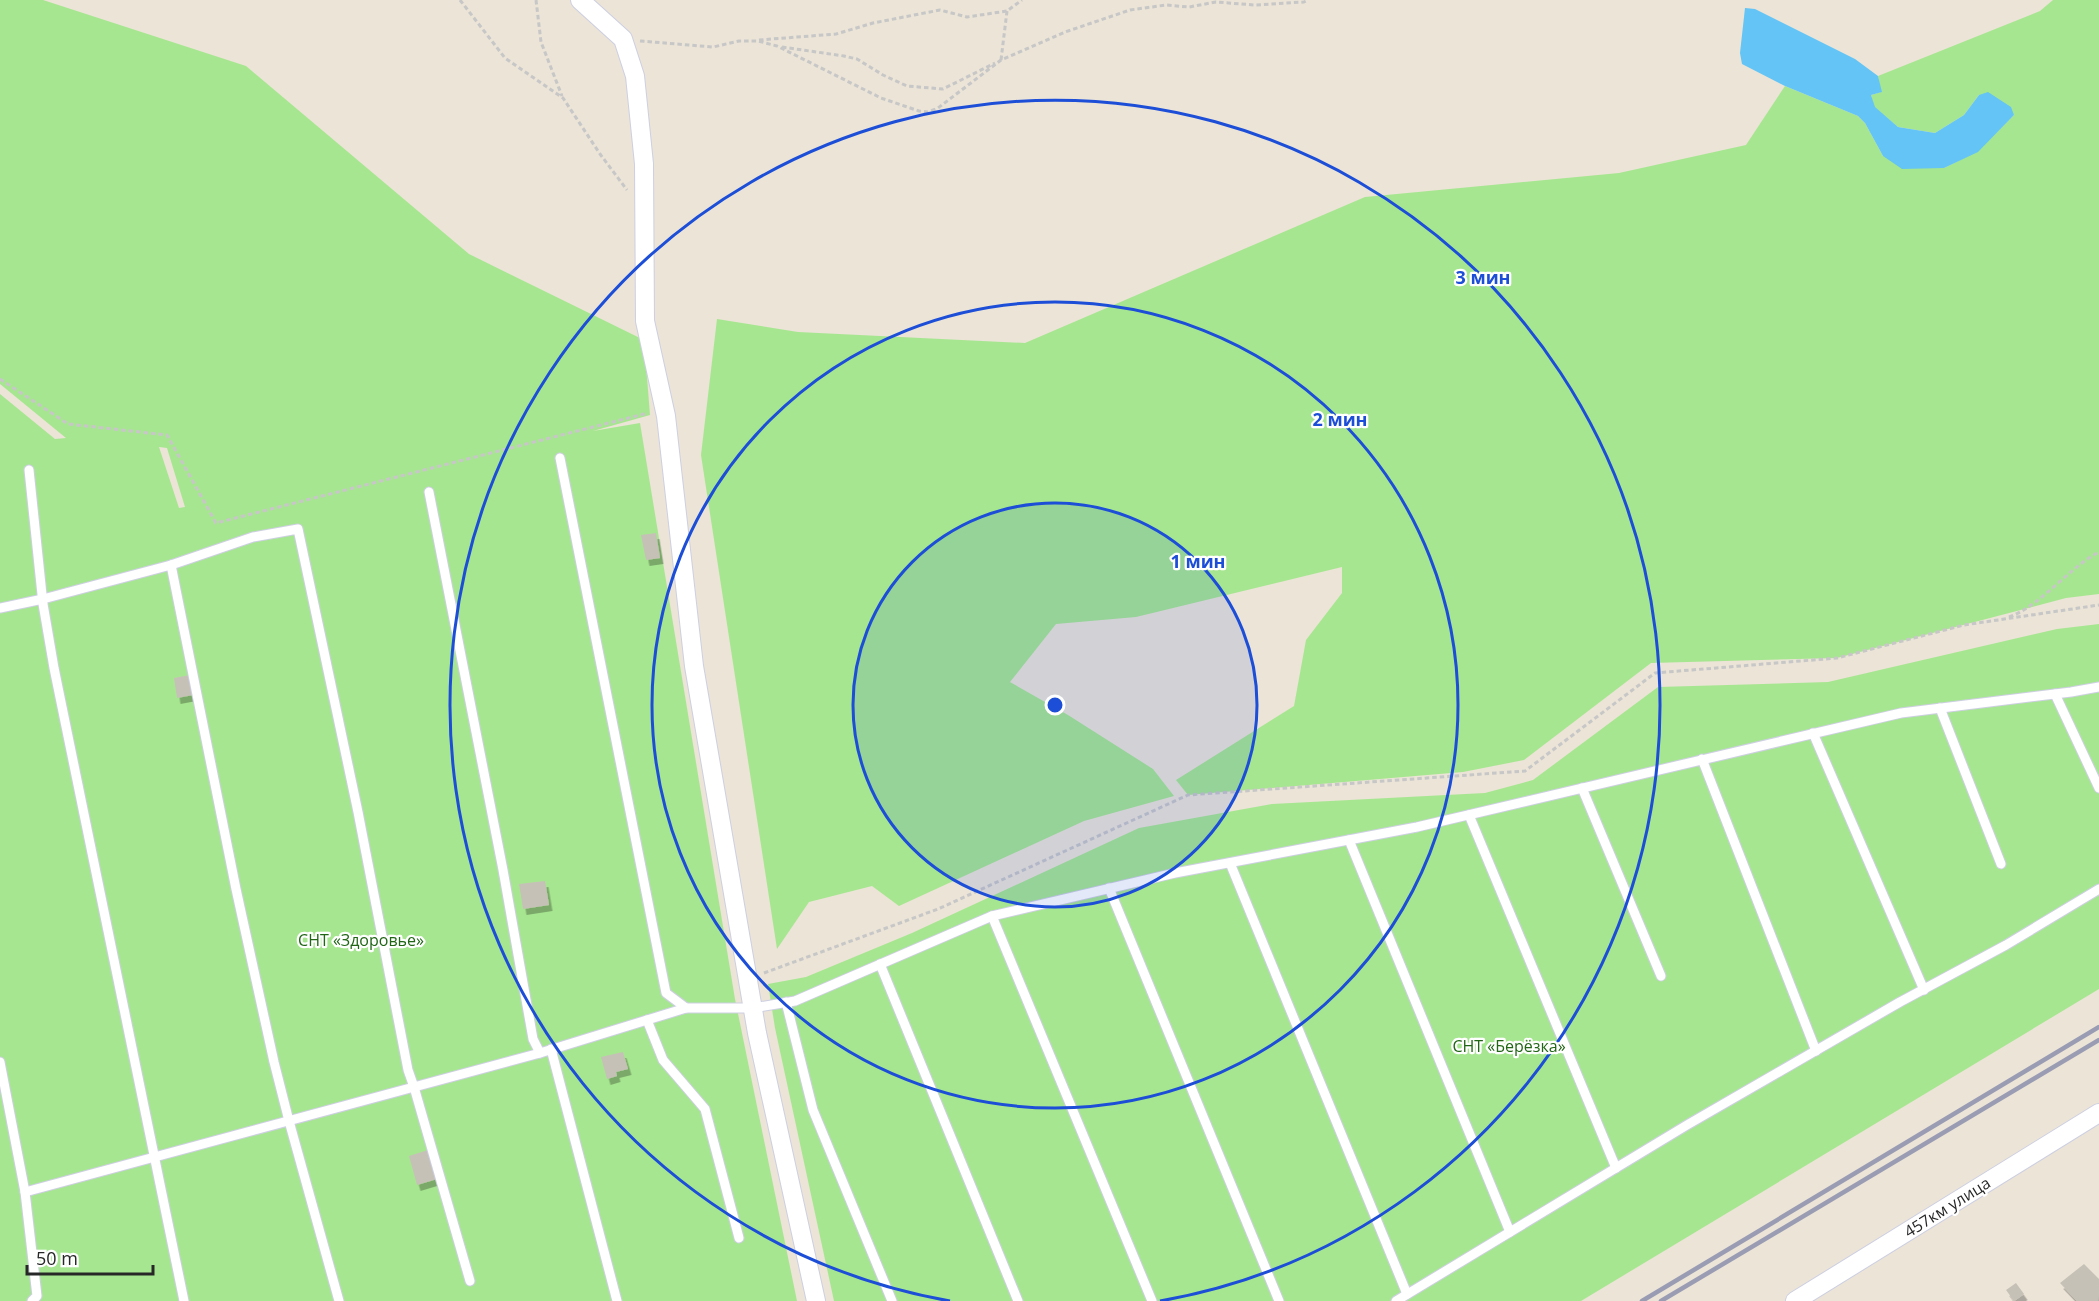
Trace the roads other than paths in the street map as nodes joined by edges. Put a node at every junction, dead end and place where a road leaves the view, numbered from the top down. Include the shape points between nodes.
1 (580, 0) edge
2 (560, 458) dead end
3 (28, 470) dead end
4 (429, 492) dead end
5 (171, 565) junction
6 (43, 600) junction
7 (0, 608) edge
8 (2099, 687) edge
9 (2055, 694) junction
10 (1940, 708) junction
11 (1813, 733) junction
12 (1702, 759) junction
13 (1582, 788) junction
14 (2099, 788) edge
15 (1469, 815) junction
16 (1349, 840) junction
17 (1230, 862) junction
18 (2001, 864) dead end
19 (1109, 888) junction
20 (2099, 889) edge
21 (992, 916) junction
22 (880, 964) junction
23 (1661, 976) dead end
24 (1924, 990) junction
25 (786, 1002) junction
26 (686, 1008) junction
27 (753, 1008) junction
28 (647, 1020) junction
29 (551, 1050) junction
30 (1816, 1051) junction
31 (540, 1053) junction
32 (0, 1062) edge
33 (414, 1087) junction
34 (2099, 1113) edge
35 (289, 1121) junction
36 (155, 1158) junction
37 (1616, 1168) junction
38 (25, 1192) junction
39 (1510, 1232) junction
40 (739, 1238) dead end
41 (470, 1281) dead end
42 (1407, 1294) junction
43 (32, 1301) edge
44 (184, 1301) edge
45 (339, 1301) edge
46 (617, 1301) edge
47 (816, 1301) edge
48 (892, 1301) edge
49 (1018, 1301) edge
50 (1152, 1301) edge
51 (1279, 1301) edge
52 (1396, 1301) edge
53 (1795, 1301) edge

1 - 27 street via 623,39 635,76 644,164 645,321 664,409 694,666
2 - 26 lane via 666,993
3 - 6 lane
4 - 31 lane via 533,1039
5 - 6 lane
5 - 33 lane via 253,537 298,529
5 - 35 lane via 236,890
6 - 7 lane
6 - 36 lane
8 - 9 lane
9 - 10 lane
9 - 14 lane
10 - 11 lane via 1901,712
10 - 18 lane
11 - 12 lane
11 - 24 lane
12 - 13 lane
12 - 30 lane
13 - 15 lane
13 - 23 lane
15 - 16 lane
15 - 37 lane
16 - 17 lane
16 - 39 lane
17 - 19 lane
17 - 42 lane
19 - 21 lane
19 - 51 lane
20 - 24 lane
21 - 22 lane
21 - 50 lane
22 - 25 lane
22 - 49 lane
24 - 30 lane
25 - 27 lane
25 - 48 lane via 813,1110
26 - 27 lane
26 - 28 lane
27 - 47 street
28 - 29 lane
28 - 40 lane via 663,1060 705,1109
29 - 31 lane
29 - 46 lane
30 - 37 lane
31 - 33 lane
32 - 38 lane
33 - 35 lane
33 - 41 lane
34 - 53 street, 457км улица
35 - 36 lane
35 - 45 lane
36 - 38 lane
36 - 44 lane
37 - 39 lane
38 - 43 lane via 37,1296
39 - 42 lane
42 - 52 lane

